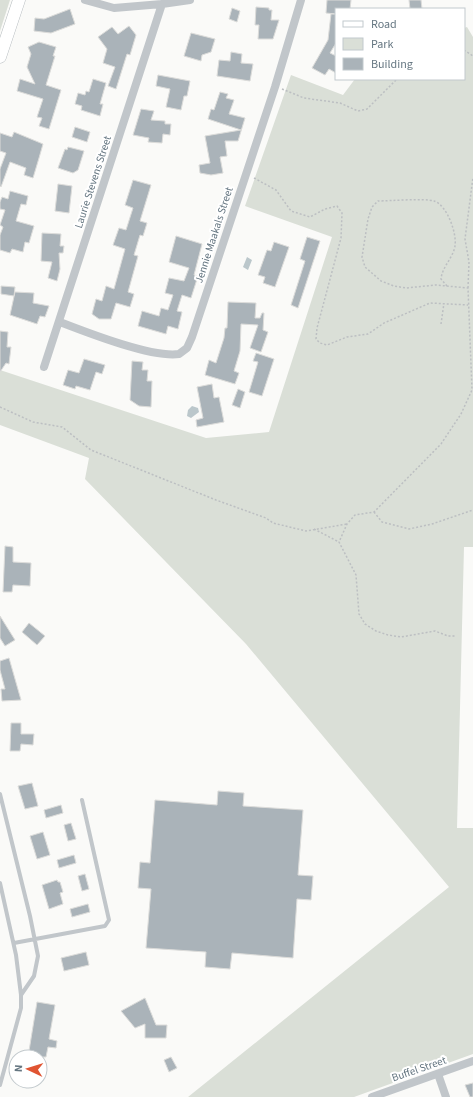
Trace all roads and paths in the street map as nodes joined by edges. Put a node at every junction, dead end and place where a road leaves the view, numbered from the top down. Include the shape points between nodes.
1 (19, 0) edge
2 (85, 0) edge
3 (190, 0) edge
4 (301, 0) edge
5 (162, 4) junction
6 (0, 57) edge
7 (396, 80) edge
8 (275, 87) junction
9 (245, 176) junction
10 (473, 177) edge
11 (447, 286) junction
12 (468, 288) junction
13 (444, 303) junction
14 (468, 304) junction
15 (60, 322) junction
16 (441, 324) dead end
17 (468, 338) junction
18 (473, 338) edge
19 (44, 367) dead end
20 (0, 407) edge
21 (473, 510) edge
22 (374, 512) junction
23 (347, 524) junction
24 (314, 530) junction
25 (339, 542) junction
26 (456, 636) dead end
27 (0, 794) edge
28 (82, 800) dead end
29 (0, 883) edge
30 (2, 898) edge
31 (34, 939) junction
32 (14, 943) junction
33 (21, 994) junction
34 (473, 1061) edge
35 (438, 1074) junction
36 (0, 1085) edge
37 (372, 1097) edge
38 (446, 1097) edge

1 - 6 street
2 - 5 street via 114,8
3 - 5 street
4 - 8 street, Jennie Maakals Street
5 - 15 street, Laurie Stevens Street
7 - 8 path via 367,108 358,112 340,103 315,101
8 - 9 street, Jennie Maakals Street
9 - 13 path via 259,180 276,190 291,211 310,217 337,206 342,213 341,238 317,328 316,339 320,343 326,345 346,337 368,334 384,323 430,303
9 - 15 street, Jennie Maakals Street via 187,348 173,355 153,351 96,336
10 - 12 path via 465,239 469,262
11 - 11 path via 394,286 381,281 365,267 362,257 368,219 372,207 378,201 434,201 442,207 455,235 455,246 442,272 441,279
11 - 12 path
12 - 14 path
13 - 14 path
13 - 16 path
14 - 17 path
15 - 19 street, Laurie Stevens Street
17 - 18 path
17 - 22 path via 472,390 461,414 441,444
20 - 24 path via 33,422 62,427 91,450 266,518 273,523 306,531
21 - 22 path via 409,529 382,522
22 - 23 path via 355,515
23 - 24 path
23 - 25 path
24 - 25 path
25 - 26 path via 356,576 359,614 365,624 376,631 401,637 435,631
27 - 31 lane
28 - 31 lane via 109,920 105,926
29 - 30 lane
30 - 32 lane
31 - 32 lane
31 - 33 lane via 38,956 34,976
32 - 33 lane
33 - 36 lane via 21,1008
34 - 35 street, Buffel Street
35 - 37 street, Buffel Street
35 - 38 street

